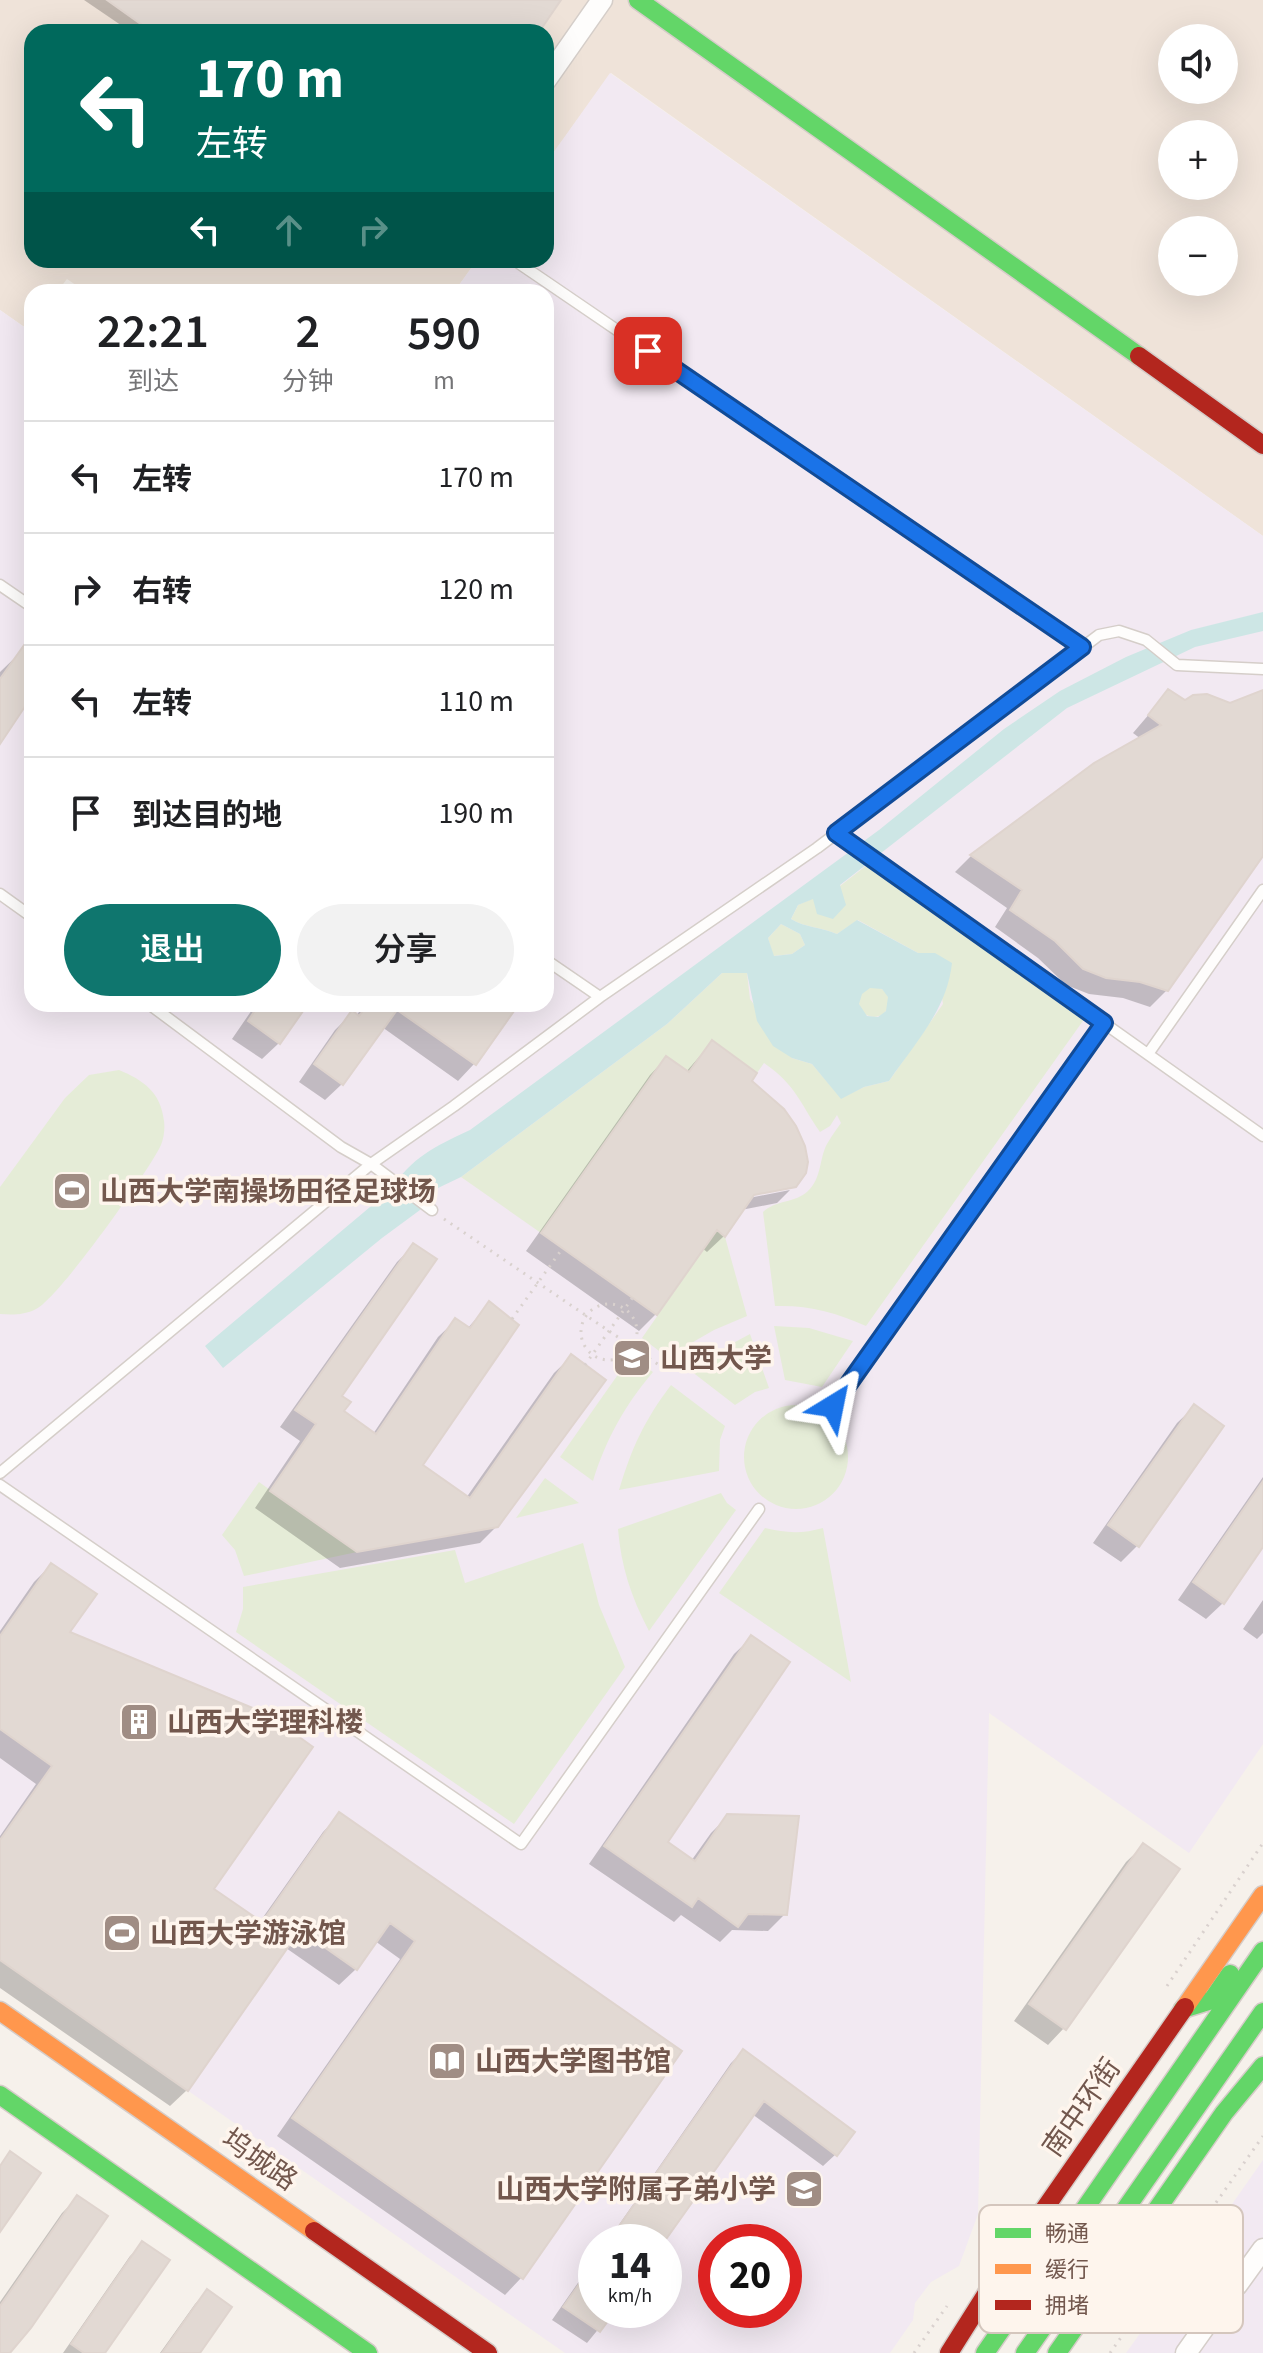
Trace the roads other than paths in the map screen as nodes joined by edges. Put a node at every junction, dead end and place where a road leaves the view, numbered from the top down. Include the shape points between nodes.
1 (602, 0) edge
2 (638, 0) edge
3 (554, 69) edge
4 (526, 268) edge
5 (549, 284) edge
6 (554, 287) edge
7 (1263, 445) edge
8 (0, 585) edge
9 (24, 602) edge
10 (1082, 647) junction
11 (1263, 669) edge
12 (836, 833) junction
13 (1263, 890) edge
14 (0, 894) edge
15 (24, 911) edge
16 (554, 965) edge
17 (600, 997) junction
18 (160, 1012) edge
19 (1104, 1023) junction
20 (1148, 1054) junction
21 (1263, 1136) edge
22 (371, 1164) junction
23 (432, 1210) road end
24 (833, 1406) dead end
25 (0, 1473) edge
26 (0, 1485) edge
27 (759, 1509) dead end
28 (1263, 1895) edge
29 (1263, 1926) edge
30 (1263, 1951) edge
31 (1183, 2009) junction
32 (0, 2011) edge
33 (1263, 2012) edge
34 (1263, 2049) edge
35 (1263, 2066) edge
36 (0, 2095) edge
37 (1224, 2113) junction
38 (1047, 2205) edge
39 (1087, 2205) edge
40 (1128, 2205) edge
41 (1160, 2205) edge
42 (1263, 2249) edge
43 (1243, 2277) edge
44 (979, 2306) edge
45 (999, 2333) edge
46 (1039, 2333) edge
47 (1071, 2333) edge
48 (1200, 2333) edge
49 (368, 2353) edge
50 (488, 2353) edge
51 (949, 2353) edge
52 (985, 2353) edge
53 (1025, 2353) edge
54 (1057, 2353) edge
55 (1186, 2353) edge

1 - 3 street
2 - 7 main road
4 - 5 lane
6 - 10 lane
8 - 9 lane
10 - 11 lane via 1099,635 1119,631 1146,640 1177,665
10 - 12 lane
12 - 17 lane
12 - 19 lane
13 - 20 lane
14 - 15 lane
16 - 17 lane
17 - 22 lane
18 - 22 lane
19 - 20 lane
19 - 24 lane
20 - 21 lane
22 - 23 lane
22 - 25 lane
26 - 27 lane via 521,1844
28 - 31 main road, 南中环街
29 - 31 main road via 1212,2000
30 - 39 main road
31 - 38 main road, 南中环街
32 - 50 main road, 坞城路
33 - 40 main road
34 - 37 main road
35 - 37 main road
36 - 49 main road
37 - 41 main road
42 - 43 street
44 - 51 main road, 南中环街
45 - 52 main road
46 - 53 main road
47 - 54 main road
48 - 55 street

